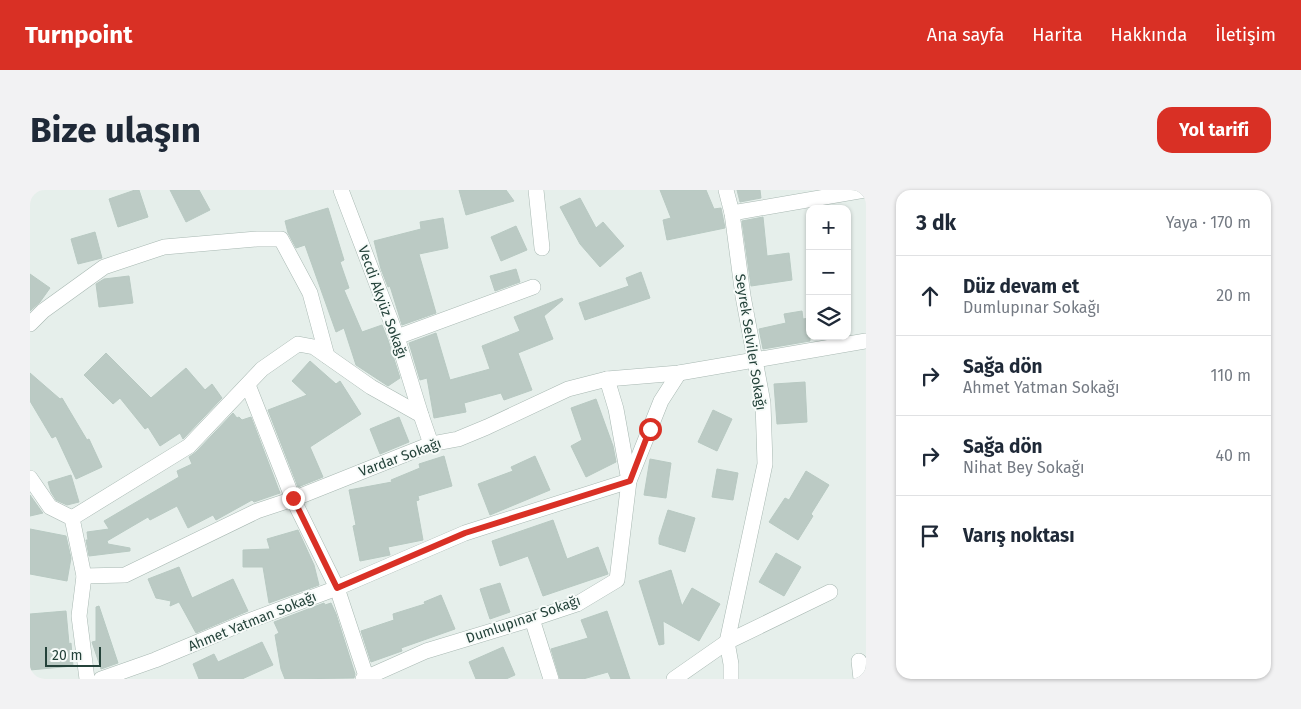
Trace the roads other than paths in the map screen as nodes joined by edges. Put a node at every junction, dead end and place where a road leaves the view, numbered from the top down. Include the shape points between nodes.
1 (341, 190) edge
2 (536, 190) edge
3 (726, 190) edge
4 (866, 190) edge
5 (732, 212) junction
6 (542, 248) dead end
7 (533, 287) dead end
8 (30, 324) edge
9 (397, 336) junction
10 (866, 341) edge
11 (327, 356) junction
12 (754, 361) junction
13 (679, 373) junction
14 (608, 379) junction
15 (248, 385) junction
16 (421, 415) junction
17 (431, 444) junction
18 (30, 478) edge
19 (630, 481) junction
20 (293, 498) junction
21 (72, 518) junction
22 (84, 576) junction
23 (337, 588) junction
24 (830, 592) dead end
25 (532, 619) junction
26 (727, 642) junction
27 (859, 661) dead end
28 (366, 678) edge
29 (87, 679) edge
30 (101, 679) edge
31 (551, 679) edge
32 (674, 679) edge
33 (732, 679) edge
34 (861, 679) edge

1 - 9 street, Vecdi Akyüz Sokağı
2 - 6 street
3 - 5 street, Seyrek Selviler Sokağı
4 - 5 street
5 - 12 street, Seyrek Selviler Sokağı
7 - 9 street
8 - 11 street via 104,267 164,247 281,239 310,293
9 - 16 street, Vecdi Akyüz Sokağı
10 - 12 street, Vardar Sokağı
11 - 15 street via 314,347 298,344 262,369
11 - 16 street via 371,387
12 - 13 street, Vardar Sokağı
12 - 26 street, Seyrek Selviler Sokağı via 763,402 765,464
13 - 14 street, Vardar Sokağı
13 - 19 street, Dumlupınar Sokağı via 661,401
14 - 17 street, Vardar Sokağı via 568,389 458,439
14 - 19 street
15 - 20 street
15 - 21 street via 189,446
16 - 17 street, Vecdi Akyüz Sokağı
17 - 20 street, Vardar Sokağı
18 - 21 street via 50,507
19 - 23 street, Ahmet Yatman Sokağı via 465,533
19 - 25 street, Dumlupınar Sokağı via 617,580 577,604
20 - 22 street, Vardar Sokağı via 257,511 125,575
20 - 23 street
21 - 22 street
22 - 29 street via 79,616
23 - 28 street
23 - 30 street, Ahmet Yatman Sokağı
24 - 26 street
25 - 28 street, Dumlupınar Sokağı via 426,651
25 - 31 street
26 - 32 street
26 - 33 street, Seyrek Selviler Sokağı
27 - 34 street

